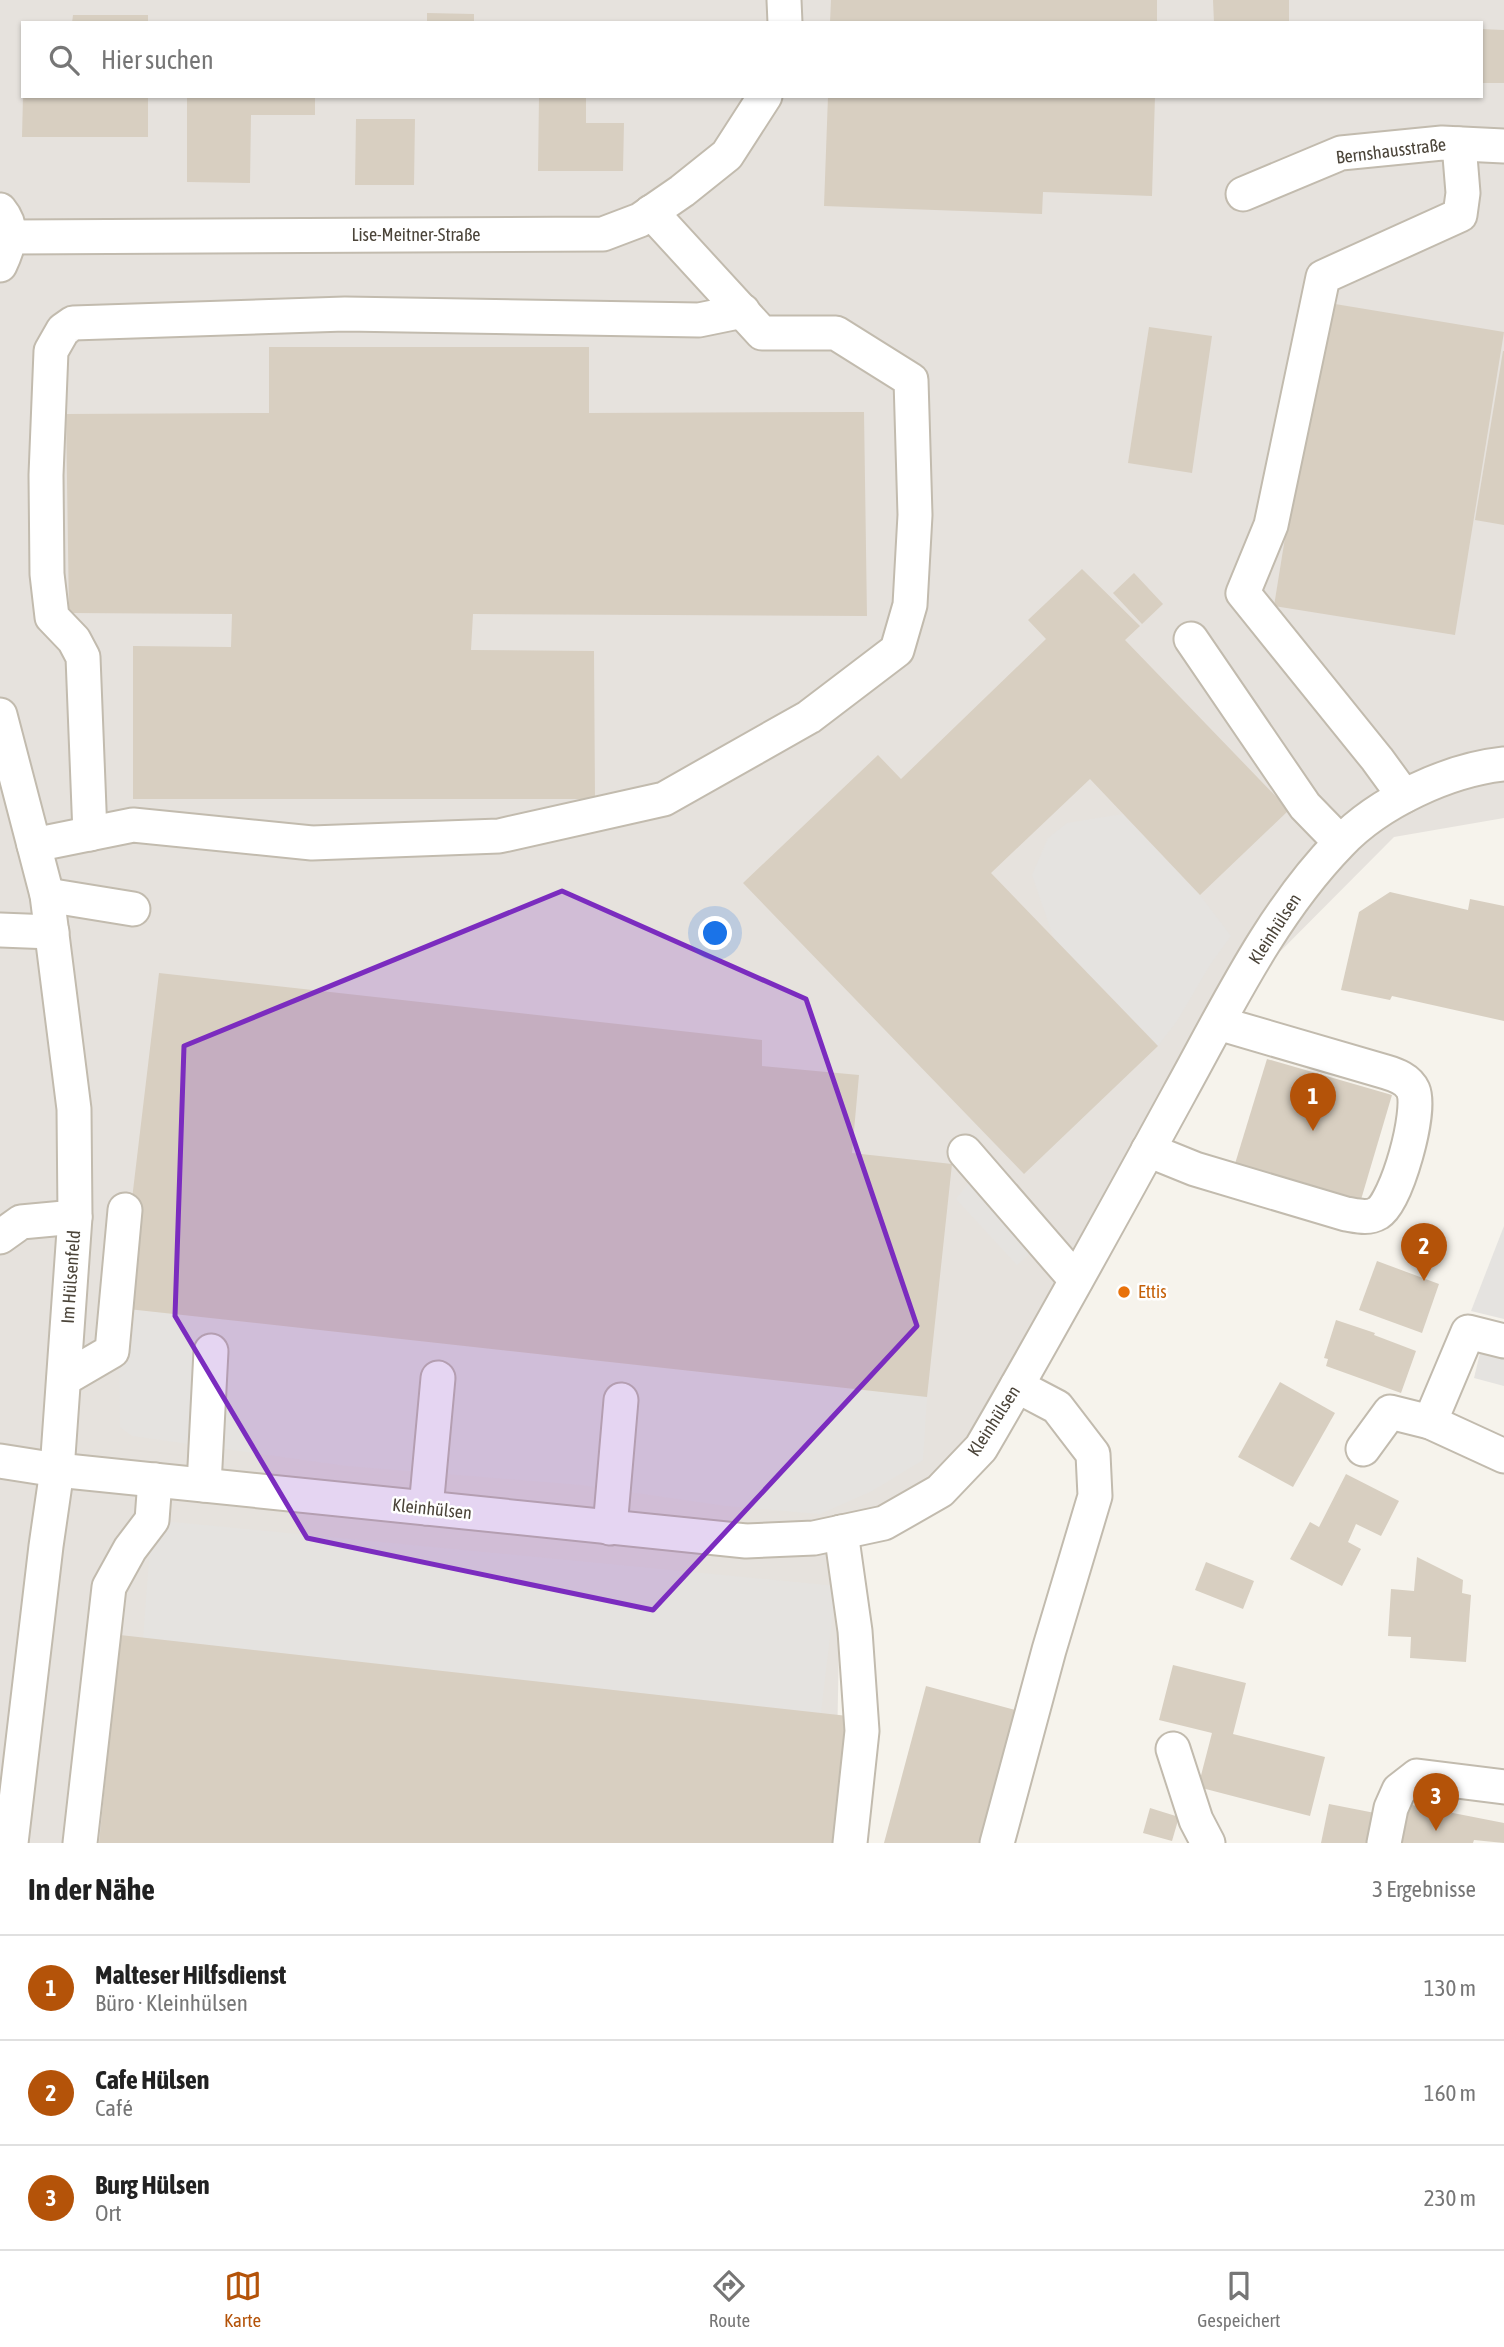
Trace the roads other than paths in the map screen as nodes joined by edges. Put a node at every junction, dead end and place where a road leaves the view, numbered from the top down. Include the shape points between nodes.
1 (784, 0) edge
2 (785, 21) edge
3 (764, 98) edge
4 (1460, 144) junction
5 (1504, 146) edge
6 (1243, 194) dead end
7 (651, 212) junction
8 (4, 237) edge
9 (743, 311) junction
10 (1191, 639) dead end
11 (0, 715) edge
12 (1504, 764) edge
13 (9, 786) edge
14 (1404, 796) junction
15 (90, 834) junction
16 (1340, 842) junction
17 (34, 845) junction
18 (47, 895) junction
19 (133, 909) dead end
20 (0, 930) edge
21 (52, 932) junction
22 (1218, 1023) junction
23 (1148, 1150) junction
24 (965, 1152) dead end
25 (125, 1210) dead end
26 (75, 1217) junction
27 (0, 1237) edge
28 (1076, 1280) junction
29 (1504, 1341) edge
30 (211, 1351) dead end
31 (438, 1378) dead end
32 (64, 1379) junction
33 (1017, 1386) junction
34 (621, 1401) dead end
35 (1430, 1422) junction
36 (1363, 1449) dead end
37 (1504, 1456) edge
38 (0, 1461) edge
39 (57, 1470) junction
40 (155, 1480) junction
41 (204, 1485) junction
42 (426, 1508) junction
43 (610, 1528) junction
44 (841, 1532) junction
45 (1173, 1749) dead end
46 (1504, 1787) edge
47 (11, 1843) edge
48 (80, 1843) edge
49 (850, 1843) edge
50 (997, 1843) edge
51 (1208, 1843) edge
52 (1384, 1843) edge

1 - 2 street
3 - 7 street, Lise-Meitner-Straße via 727,155
4 - 5 street, Bernshausstraße
4 - 6 street, Bernshausstraße via 1341,153
4 - 14 street via 1460,215 1323,277 1271,525 1243,593
7 - 8 street, Lise-Meitner-Straße via 603,234
7 - 9 street
9 - 15 street via 699,320 345,314 73,323 63,330 51,351 47,574 52,617 83,657
9 - 15 street via 762,332 836,333 911,380 915,515 911,605 897,650 809,716 664,799 613,811 499,836 313,843 133,825
10 - 16 street via 1305,806
11 - 13 street, Im Hülsenfeld
12 - 14 street, Kleinhülsen via 1458,774
13 - 17 street, Im Hülsenfeld
14 - 16 street, Kleinhülsen
15 - 17 street
16 - 22 street, Kleinhülsen via 1290,901
17 - 18 street, Im Hülsenfeld
18 - 19 street
18 - 21 street, Im Hülsenfeld
20 - 21 street
21 - 26 street, Im Hülsenfeld via 74,1109
22 - 23 street, Kleinhülsen
22 - 23 street via 1387,1072 1412,1088 1416,1104 1412,1134 1390,1199 1381,1212 1369,1218 1346,1214 1195,1169
23 - 28 street, Kleinhülsen
24 - 28 street
25 - 32 street via 112,1351
26 - 27 street via 21,1222
26 - 32 street, Im Hülsenfeld
28 - 33 street, Kleinhülsen
29 - 35 street via 1468,1332
30 - 41 street
31 - 42 street
32 - 39 street, Im Hülsenfeld
33 - 44 street, Kleinhülsen via 981,1448 940,1491 884,1523
33 - 50 street via 1057,1407 1093,1454 1095,1496
34 - 43 street
35 - 36 street via 1390,1412
35 - 37 street
38 - 39 street, Kleinhülsen
39 - 40 street, Kleinhülsen
39 - 47 street, Im Hülsenfeld
40 - 41 street, Kleinhülsen
40 - 48 street via 152,1520 109,1587
41 - 42 street, Kleinhülsen
42 - 43 street, Kleinhülsen
43 - 44 street, Kleinhülsen via 746,1541
44 - 49 street via 855,1631 862,1731
45 - 51 street
46 - 52 street via 1417,1776 1399,1790

